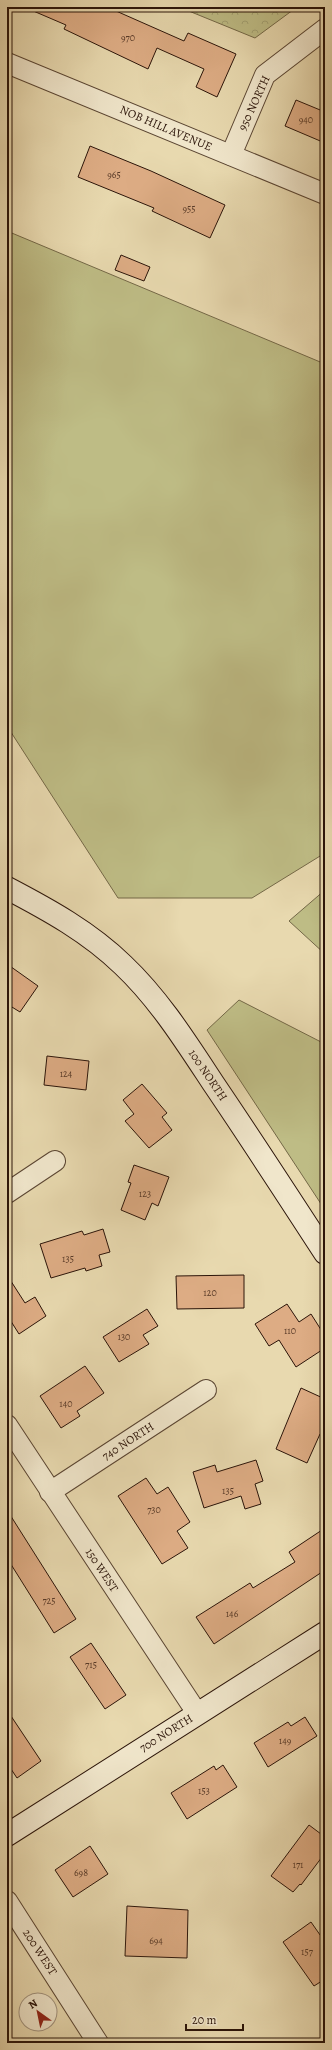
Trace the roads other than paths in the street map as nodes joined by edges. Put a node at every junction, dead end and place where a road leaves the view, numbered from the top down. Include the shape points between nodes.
1 (325, 29) edge
2 (7, 62) edge
3 (231, 156) junction
4 (325, 194) edge
5 (7, 888) edge
6 (55, 1161) dead end
7 (7, 1193) edge
8 (325, 1253) edge
9 (206, 1390) dead end
10 (7, 1425) edge
11 (50, 1492) junction
12 (325, 1633) edge
13 (197, 1714) junction
14 (7, 1835) edge
15 (7, 1901) edge
16 (98, 2043) edge

1 - 3 street, 950 NORTH via 265,75
2 - 3 street, NOB HILL AVENUE
3 - 4 street, NOB HILL AVENUE
5 - 8 street, 100 NORTH via 66,920 123,964 151,994 184,1039
6 - 7 street
9 - 11 street, 740 NORTH
10 - 11 street, 150 WEST
11 - 13 street, 150 WEST
12 - 13 street, 700 NORTH
13 - 14 street, 700 NORTH
15 - 16 street, 200 WEST

